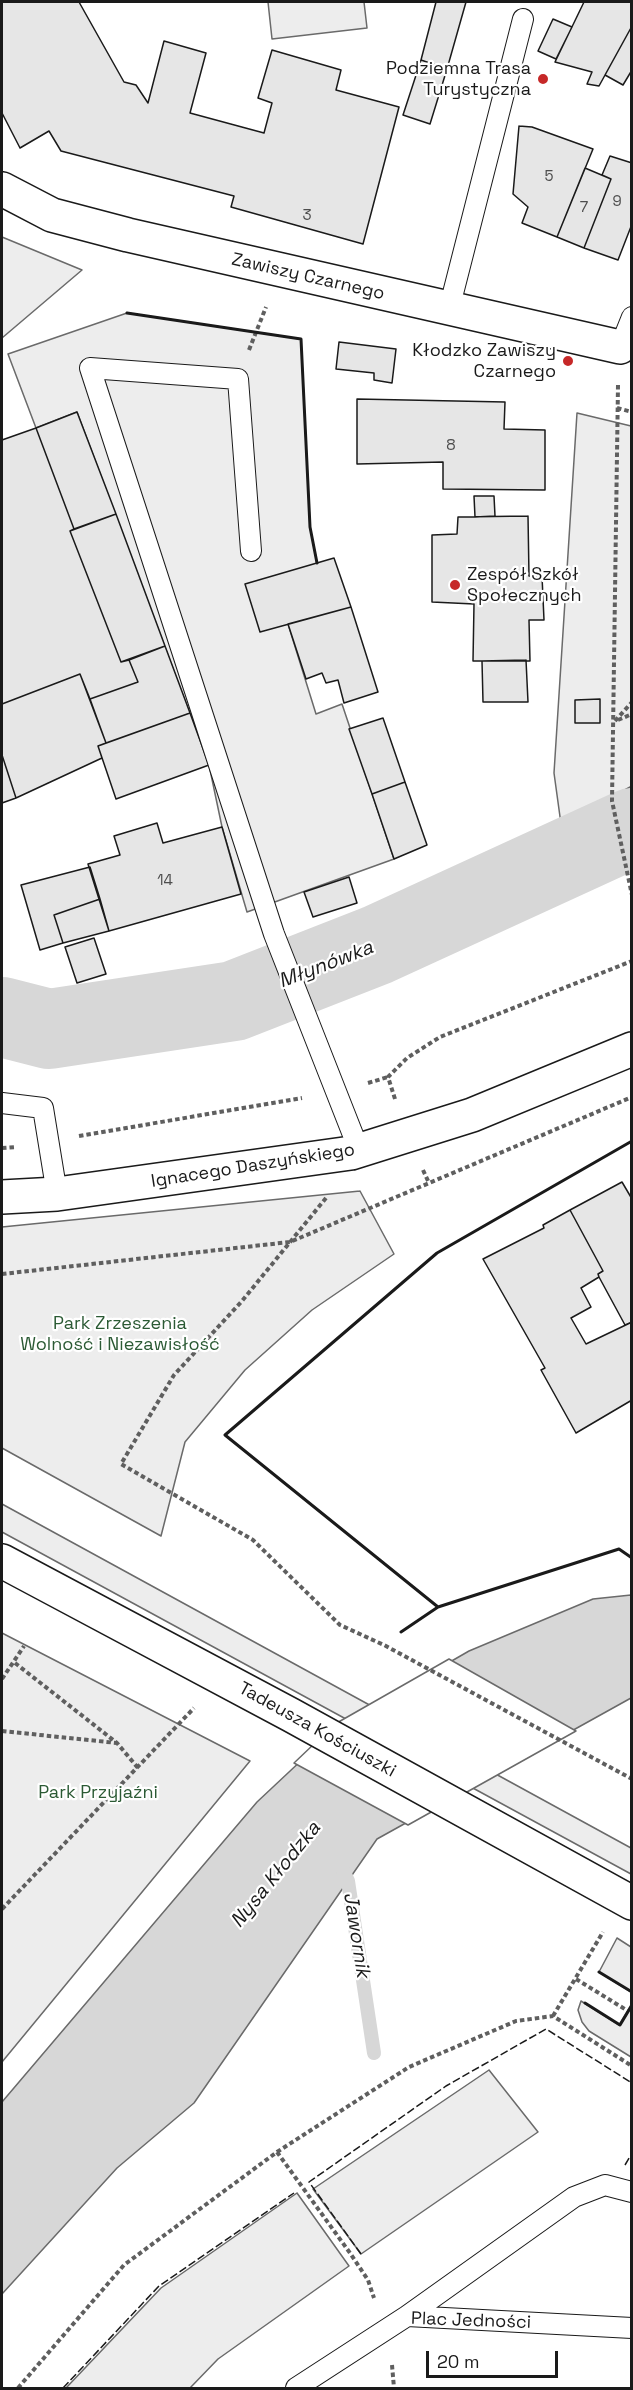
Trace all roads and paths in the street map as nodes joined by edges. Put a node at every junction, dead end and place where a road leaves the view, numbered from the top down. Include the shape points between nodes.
1 (523, 19) dead end
2 (2, 189) edge
3 (268, 303) dead end
4 (449, 309) junction
5 (632, 317) edge
6 (626, 348) edge
7 (238, 379) junction
8 (618, 381) dead end
9 (617, 408) junction
10 (632, 412) edge
11 (251, 551) dead end
12 (632, 702) edge
13 (632, 714) edge
14 (614, 721) junction
15 (632, 895) edge
16 (632, 961) edge
17 (632, 1049) edge
18 (388, 1077) junction
19 (336, 1092) junction
20 (632, 1097) edge
21 (2, 1103) edge
22 (408, 1135) junction
23 (48, 1143) junction
24 (2, 1148) edge
25 (359, 1150) junction
26 (429, 1183) junction
27 (57, 1194) junction
28 (2, 1197) edge
29 (290, 1242) junction
30 (2, 1274) edge
31 (2, 1561) edge
32 (24, 1646) dead end
33 (15, 1662) junction
34 (2, 1679) edge
35 (199, 1703) dead end
36 (2, 1731) edge
37 (117, 1743) junction
38 (138, 1768) junction
39 (632, 1779) edge
40 (2, 1909) edge
41 (621, 1909) edge
42 (576, 1979) junction
43 (628, 2011) dead end
44 (553, 2016) junction
45 (632, 2066) edge
46 (277, 2152) junction
47 (632, 2192) edge
48 (407, 2316) junction
49 (632, 2328) edge
50 (386, 2329) junction
51 (18, 2388) edge
52 (296, 2388) edge
53 (394, 2388) edge

1 - 4 lane
2 - 4 street, Zawiszy Czarnego via 52,215 74,221
3 - 7 path
4 - 6 street, Zawiszy Czarnego
5 - 6 lane, Zawiszy Czarnego
7 - 11 lane
7 - 19 lane via 90,368 274,934
8 - 9 path
9 - 10 path
9 - 14 path
12 - 14 path
13 - 14 path
14 - 15 path via 612,801
16 - 18 path via 440,1037 407,1058
17 - 22 street, Ignacego Daszyńskiego via 472,1115
18 - 19 path
18 - 22 path
19 - 23 path
19 - 25 lane
20 - 26 path
21 - 23 lane via 43,1108
22 - 25 street, Ignacego Daszyńskiego
22 - 26 path
23 - 24 path
23 - 27 lane
25 - 27 street, Ignacego Daszyńskiego
26 - 29 path
27 - 28 street, Ignacego Daszyńskiego
29 - 30 path
29 - 39 path via 174,1375 121,1464 253,1540 340,1625
31 - 41 street, Tadeusza Kościuszki via 291,1715
32 - 33 path
33 - 34 path
33 - 37 path
35 - 38 path
36 - 37 path
37 - 38 path
38 - 40 path
41 - 42 path
42 - 43 path
42 - 44 path
44 - 45 path
44 - 46 path via 516,2021 409,2067
46 - 50 path via 368,2280
46 - 51 path via 124,2265
47 - 48 lane via 605,2185 574,2197
48 - 49 lane, Plac Jedności
48 - 50 lane, Plac Jedności
50 - 52 lane, Plac Jedności
50 - 53 path

